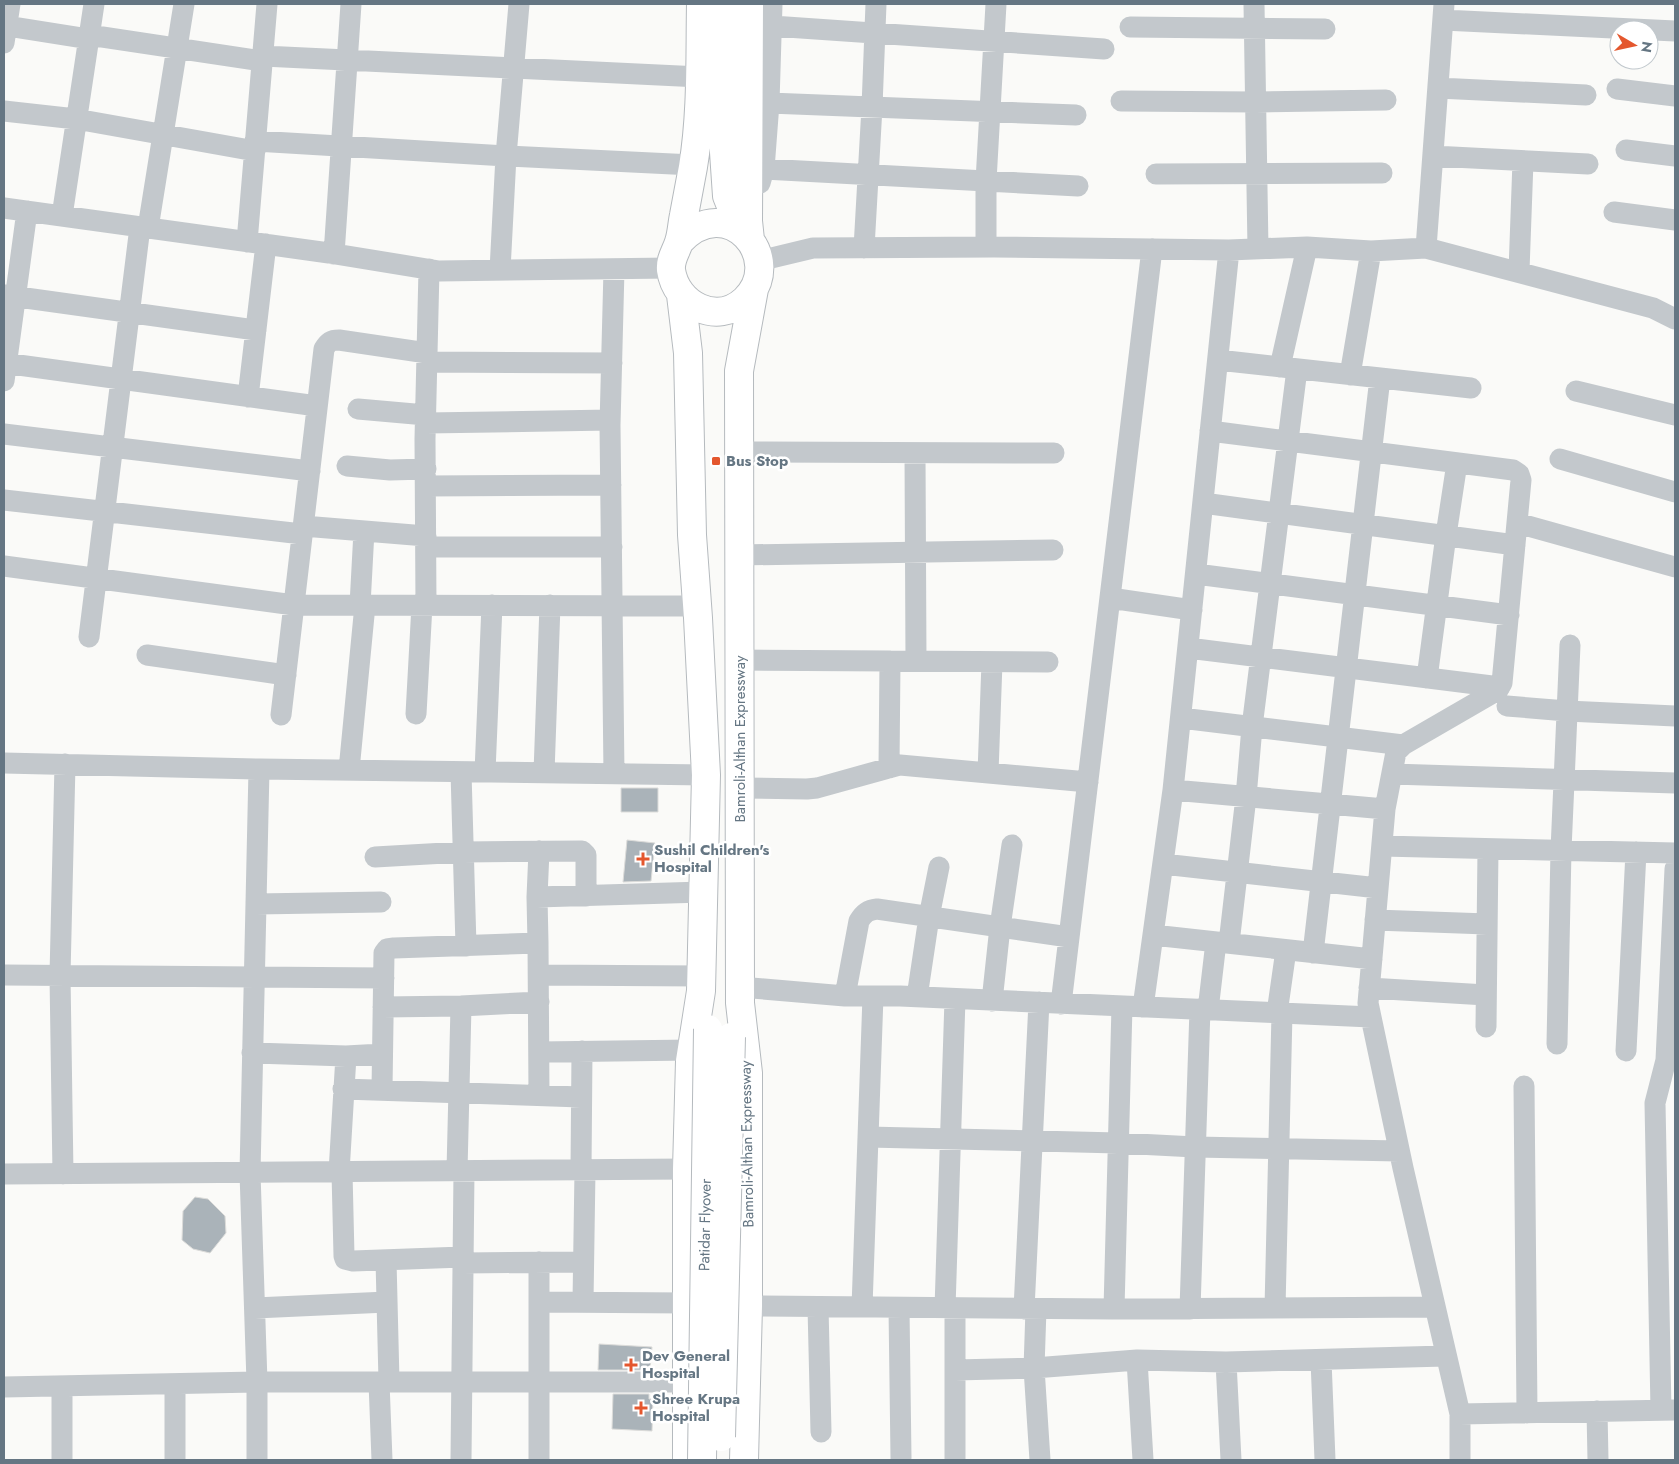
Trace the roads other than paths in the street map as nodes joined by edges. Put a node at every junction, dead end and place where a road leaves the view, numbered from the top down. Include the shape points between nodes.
1 (10, 4) edge
2 (94, 4) edge
3 (184, 4) edge
4 (267, 4) edge
5 (351, 4) edge
6 (519, 4) edge
7 (701, 4) edge
8 (723, 4) edge
9 (749, 4) edge
10 (772, 4) edge
11 (876, 4) edge
12 (996, 4) edge
13 (1254, 4) edge
14 (1443, 12) edge
15 (772, 26) junction
16 (1130, 27) dead end
17 (1254, 29) junction
18 (1325, 30) dead end
19 (1675, 31) edge
20 (875, 33) junction
21 (5, 34) edge
22 (89, 37) junction
23 (993, 41) junction
24 (178, 48) junction
25 (1104, 49) dead end
26 (263, 58) junction
27 (346, 60) junction
28 (514, 68) junction
29 (700, 77) junction
30 (1438, 88) junction
31 (1617, 89) dead end
32 (1586, 96) dead end
33 (1675, 96) edge
34 (1386, 100) dead end
35 (1120, 101) dead end
36 (1255, 102) junction
37 (768, 103) junction
38 (872, 107) junction
39 (721, 108) junction
40 (4, 111) edge
41 (989, 112) junction
42 (1076, 115) dead end
43 (76, 119) junction
44 (164, 135) junction
45 (255, 146) junction
46 (341, 146) junction
47 (1626, 150) dead end
48 (506, 156) junction
49 (1433, 156) junction
50 (1675, 156) edge
51 (1523, 161) junction
52 (693, 164) junction
53 (1588, 164) dead end
54 (764, 169) junction
55 (1382, 173) dead end
56 (868, 174) junction
57 (1156, 174) dead end
58 (1256, 174) junction
59 (986, 181) junction
60 (1078, 186) dead end
61 (4, 208) edge
62 (27, 212) junction
63 (1614, 212) dead end
64 (62, 216) junction
65 (1675, 220) edge
66 (144, 228) junction
67 (684, 237) junction
68 (749, 238) junction
69 (256, 243) junction
70 (986, 247) junction
71 (1307, 247) junction
72 (864, 248) junction
73 (1426, 248) junction
74 (1152, 249) junction
75 (1229, 250) junction
76 (1258, 250) junction
77 (1371, 251) junction
78 (334, 254) junction
79 (671, 268) junction
80 (429, 269) junction
81 (614, 269) junction
82 (500, 270) junction
83 (1519, 271) junction
84 (754, 289) junction
85 (10, 296) edge
86 (690, 301) junction
87 (733, 308) junction
88 (130, 313) junction
89 (1675, 319) edge
90 (256, 330) junction
91 (427, 358) junction
92 (1218, 360) junction
93 (612, 363) junction
94 (1289, 368) junction
95 (4, 369) edge
96 (1350, 375) junction
97 (1380, 378) junction
98 (121, 379) junction
99 (1471, 388) dead end
100 (1576, 391) dead end
101 (248, 396) junction
102 (318, 406) junction
103 (358, 409) dead end
104 (1675, 415) edge
105 (426, 419) junction
106 (610, 420) junction
107 (1210, 431) junction
108 (4, 434) edge
109 (1289, 441) junction
110 (113, 447) junction
111 (739, 452) junction
112 (1372, 452) junction
113 (915, 453) junction
114 (1054, 453) dead end
115 (1560, 459) dead end
116 (1457, 463) junction
117 (347, 466) dead end
118 (310, 472) junction
119 (426, 478) junction
120 (611, 485) junction
121 (1675, 492) edge
122 (4, 500) edge
123 (1203, 503) junction
124 (105, 512) junction
125 (1279, 513) junction
126 (1517, 523) junction
127 (1364, 524) junction
128 (303, 530) junction
129 (364, 531) junction
130 (1446, 535) junction
131 (426, 542) junction
132 (1515, 544) junction
133 (612, 547) junction
134 (1052, 550) dead end
135 (915, 552) junction
136 (739, 555) junction
137 (4, 566) edge
138 (1675, 567) edge
139 (1196, 574) junction
140 (97, 578) junction
141 (1270, 584) junction
142 (1354, 594) junction
143 (1110, 598) junction
144 (294, 605) junction
145 (362, 605) junction
146 (424, 605) junction
147 (492, 605) junction
148 (550, 605) junction
149 (1437, 605) junction
150 (613, 606) junction
151 (697, 606) junction
152 (1192, 610) junction
153 (1509, 615) junction
154 (89, 637) dead end
155 (1570, 645) dead end
156 (1188, 648) junction
157 (147, 656) dead end
158 (1260, 657) junction
159 (740, 660) junction
160 (890, 661) junction
161 (916, 661) junction
162 (992, 662) junction
163 (1048, 662) dead end
164 (1345, 667) junction
165 (286, 675) junction
166 (1428, 678) junction
167 (1500, 687) junction
168 (1507, 706) dead end
169 (1567, 711) junction
170 (416, 714) dead end
171 (281, 716) dead end
172 (1675, 716) edge
173 (1181, 718) junction
174 (1252, 727) junction
175 (1338, 737) junction
176 (1402, 745) junction
177 (4, 763) edge
178 (66, 764) junction
179 (889, 768) junction
180 (259, 769) junction
181 (349, 770) junction
182 (460, 772) junction
183 (485, 772) junction
184 (544, 773) junction
185 (988, 773) junction
186 (614, 774) junction
187 (706, 774) junction
188 (1392, 774) junction
189 (1564, 780) junction
190 (1088, 782) junction
191 (1675, 783) edge
192 (740, 788) junction
193 (1173, 790) junction
194 (1246, 797) junction
195 (1329, 804) junction
196 (1385, 809) junction
197 (1012, 845) dead end
198 (1382, 846) junction
199 (1488, 848) junction
200 (1561, 850) junction
201 (539, 851) junction
202 (463, 852) junction
203 (1636, 852) junction
204 (1675, 853) edge
205 (376, 857) dead end
206 (1163, 864) junction
207 (939, 867) dead end
208 (1675, 869) edge
209 (1237, 872) junction
210 (1322, 882) junction
211 (1378, 888) junction
212 (586, 896) junction
213 (538, 897) junction
214 (703, 899) junction
215 (381, 902) dead end
216 (256, 904) junction
217 (741, 905) junction
218 (1674, 914) edge
219 (929, 917) junction
220 (1375, 920) junction
221 (1487, 924) junction
222 (1000, 927) junction
223 (1153, 935) junction
224 (1069, 937) junction
225 (1223, 942) junction
226 (538, 943) junction
227 (466, 946) junction
228 (1286, 950) junction
229 (1313, 952) junction
230 (1372, 959) junction
231 (4, 975) edge
232 (60, 975) junction
233 (254, 976) junction
234 (539, 976) junction
235 (384, 978) junction
236 (1672, 982) edge
237 (701, 983) junction
238 (1369, 988) junction
239 (740, 995) junction
240 (1486, 995) junction
241 (845, 996) junction
242 (873, 996) junction
243 (917, 997) junction
244 (955, 999) junction
245 (992, 1000) junction
246 (538, 1002) junction
247 (1039, 1002) junction
248 (1061, 1004) junction
249 (461, 1006) junction
250 (1133, 1006) junction
251 (383, 1007) junction
252 (1204, 1009) junction
253 (1280, 1013) junction
254 (1371, 1017) junction
255 (1486, 1027) dead end
256 (710, 1039) junction
257 (1557, 1044) dead end
258 (582, 1051) junction
259 (1626, 1051) dead end
260 (539, 1052) junction
261 (252, 1053) junction
262 (382, 1054) junction
263 (346, 1056) junction
264 (1671, 1060) edge
265 (1524, 1086) dead end
266 (343, 1089) junction
267 (382, 1090) junction
268 (459, 1094) junction
269 (539, 1095) junction
270 (581, 1097) junction
271 (868, 1137) junction
272 (950, 1139) junction
273 (1032, 1141) junction
274 (1118, 1143) junction
275 (1195, 1147) junction
276 (1279, 1148) junction
277 (1399, 1151) junction
278 (687, 1169) junction
279 (583, 1170) junction
280 (460, 1171) junction
281 (341, 1172) junction
282 (250, 1173) junction
283 (4, 1174) edge
284 (63, 1174) junction
285 (386, 1260) junction
286 (463, 1260) junction
287 (539, 1262) junction
288 (583, 1262) junction
289 (387, 1302) junction
290 (539, 1302) junction
291 (583, 1302) junction
292 (687, 1302) junction
293 (748, 1306) junction
294 (818, 1307) junction
295 (1434, 1307) junction
296 (255, 1308) junction
297 (862, 1308) junction
298 (899, 1308) junction
299 (950, 1308) junction
300 (1275, 1308) junction
301 (1030, 1309) junction
302 (1114, 1309) junction
303 (1190, 1309) junction
304 (1446, 1356) junction
305 (1137, 1360) junction
306 (1321, 1360) junction
307 (1226, 1362) junction
308 (1034, 1368) junction
309 (955, 1370) junction
310 (461, 1381) junction
311 (540, 1381) junction
312 (687, 1381) junction
313 (257, 1382) junction
314 (384, 1382) junction
315 (746, 1383) junction
316 (174, 1384) junction
317 (62, 1386) junction
318 (4, 1387) edge
319 (1668, 1410) edge
320 (1597, 1411) junction
321 (1527, 1413) junction
322 (1460, 1414) junction
323 (821, 1432) dead end
324 (901, 1458) dead end
325 (62, 1460) edge
326 (175, 1460) edge
327 (257, 1460) edge
328 (382, 1460) edge
329 (461, 1460) edge
330 (540, 1460) edge
331 (687, 1460) edge
332 (702, 1460) edge
333 (720, 1460) edge
334 (744, 1460) edge
335 (955, 1460) edge
336 (1040, 1460) edge
337 (1143, 1460) edge
338 (1231, 1460) edge
339 (1325, 1460) edge
340 (1460, 1460) edge
341 (1598, 1460) edge

1 - 21 street
2 - 22 street
3 - 24 street
4 - 26 street
5 - 27 street
6 - 28 street
7 - 29 main road
8 - 39 main road
9 - 68 main road
10 - 15 street
11 - 20 street
12 - 23 street
13 - 17 street
14 - 19 street
14 - 30 street
15 - 20 street
15 - 37 street
16 - 17 street
17 - 18 street
17 - 36 street
20 - 23 street
20 - 38 street
21 - 22 street
22 - 24 street
22 - 43 street
23 - 25 street
23 - 41 street
24 - 26 street
24 - 44 street
26 - 27 street
26 - 45 street
27 - 28 street
27 - 46 street
28 - 29 street
28 - 48 street
29 - 52 main road
30 - 32 street
30 - 49 street
31 - 33 street
34 - 36 street
35 - 36 street
36 - 58 street
37 - 38 street
37 - 54 street
38 - 41 street
38 - 56 street
39 - 67 main road via 707,192
39 - 68 main road via 727,196
40 - 43 street
41 - 42 street
41 - 59 street
43 - 44 street
43 - 64 street
44 - 45 street
44 - 66 street
45 - 46 street
45 - 69 street
46 - 48 street
46 - 78 street
47 - 50 street
48 - 52 street
48 - 82 street
49 - 51 street
49 - 73 street
51 - 53 street
51 - 83 street
52 - 67 main road
54 - 56 street
54 - 68 street
55 - 58 street
56 - 59 street
56 - 72 street
57 - 58 street
58 - 76 street
59 - 60 street
59 - 70 street
61 - 62 street
62 - 64 street
62 - 85 street
63 - 65 street
64 - 66 street
66 - 69 street
66 - 88 street
67 - 68 main road via 701,225 714,223 728,224
67 - 79 main road via 673,254
68 - 72 street via 813,248
68 - 84 main road via 758,275
69 - 78 street
69 - 90 street
70 - 72 street
70 - 74 street
71 - 76 street
71 - 77 street
71 - 94 street
73 - 77 street
73 - 83 street
74 - 75 street
74 - 143 street
75 - 76 street
75 - 92 street
77 - 96 street
78 - 80 street
79 - 81 street
79 - 86 main road via 674,282
80 - 82 street
80 - 91 street
81 - 82 street
81 - 93 street
83 - 89 street via 1653,308
84 - 87 main road
84 - 111 main road, Bamroli-Althan Expressway via 739,370
85 - 88 street
85 - 95 street
86 - 87 main road via 704,310
86 - 151 main road, Patidar Flyover via 692,536
86 - 214 main road via 707,367 707,496 720,780 716,868
87 - 217 main road via 724,366 730,874
88 - 90 street
88 - 98 street
90 - 101 street
91 - 93 street
91 - 102 street via 332,340 324,349
91 - 105 street
92 - 94 street
92 - 107 street
93 - 106 street
94 - 96 street
94 - 109 street
95 - 98 street
96 - 97 street
97 - 99 street
97 - 112 street
98 - 101 street
98 - 110 street
100 - 104 street
101 - 102 street
102 - 118 street
103 - 105 street
105 - 106 street
105 - 119 street
106 - 120 street
107 - 109 street
107 - 123 street
108 - 110 street
109 - 112 street
109 - 125 street
110 - 118 street
110 - 124 street
111 - 113 street
111 - 136 main road, Bamroli-Althan Expressway
112 - 116 street
112 - 127 street
113 - 114 street
113 - 135 street
115 - 121 street
116 - 126 street via 1513,470 1519,474
116 - 130 street
117 - 119 street via 390,470
118 - 128 street
119 - 120 street
119 - 131 street
120 - 133 street
122 - 124 street
123 - 125 street
123 - 139 street
124 - 128 street
124 - 140 street
125 - 127 street
125 - 141 street
126 - 132 street
126 - 138 street
127 - 130 street
127 - 142 street
128 - 129 street
128 - 144 street
129 - 131 street
129 - 145 street
130 - 132 street
130 - 149 street
131 - 133 street
131 - 146 street
132 - 153 street
133 - 150 street
134 - 135 street
135 - 136 street
135 - 161 street
136 - 159 main road, Bamroli-Althan Expressway
137 - 140 street
139 - 141 street
139 - 152 street
140 - 144 street
140 - 154 street
141 - 142 street
141 - 158 street
142 - 149 street
142 - 164 street
143 - 152 street
143 - 190 street
144 - 145 street
144 - 165 street
145 - 146 street
145 - 181 street
146 - 147 street
146 - 170 street
147 - 148 street
147 - 183 street
148 - 150 street
148 - 184 street
149 - 153 street
149 - 166 street
150 - 151 street
150 - 186 street
151 - 187 main road, Patidar Flyover
152 - 156 street
153 - 167 street via 1504,676
155 - 169 street
156 - 158 street
156 - 173 street
157 - 165 street
158 - 164 street
158 - 174 street
159 - 160 street
159 - 192 main road, Bamroli-Althan Expressway
160 - 161 street
160 - 179 street
161 - 162 street
162 - 163 street
162 - 185 street
164 - 166 street
164 - 175 street
165 - 171 street
166 - 167 street
167 - 176 street
168 - 169 street
169 - 172 street
169 - 189 street
173 - 174 street
173 - 193 street
174 - 175 street
174 - 194 street
175 - 176 street
175 - 195 street
176 - 188 street via 1396,752
177 - 178 street
178 - 180 street
178 - 232 street
179 - 185 street via 912,765
179 - 192 street via 817,788
180 - 181 street
180 - 216 street
181 - 182 street
182 - 183 street
182 - 202 street
183 - 184 street
184 - 186 street
185 - 190 street
186 - 187 street
187 - 214 main road, Patidar Flyover
188 - 189 street
188 - 196 street
189 - 191 street
189 - 200 street
190 - 224 street
192 - 217 main road, Bamroli-Althan Expressway
193 - 194 street
193 - 206 street
194 - 195 street
194 - 209 street
195 - 196 street
195 - 210 street
196 - 198 street
197 - 222 street
198 - 199 street
198 - 211 street
199 - 200 street
199 - 221 street
200 - 203 street
200 - 257 street
201 - 202 street
201 - 212 street via 582,851 586,855
201 - 213 street
202 - 205 street
202 - 227 street
203 - 204 street
203 - 259 street
206 - 209 street
206 - 223 street
207 - 219 street
208 - 218 street
209 - 210 street
209 - 225 street
210 - 211 street
210 - 229 street
211 - 220 street
212 - 213 street
212 - 214 street
213 - 226 street
214 - 237 main road, Patidar Flyover
215 - 216 street
216 - 233 street
217 - 239 main road, Bamroli-Althan Expressway
218 - 236 street
219 - 222 street
219 - 241 street via 877,909 863,915 859,921
219 - 243 street
220 - 221 street
220 - 230 street
221 - 240 street
222 - 224 street
222 - 245 street
223 - 225 street
223 - 250 street
224 - 248 street
225 - 228 street
225 - 252 street
226 - 227 street
226 - 234 street
227 - 235 street via 387,949
228 - 229 street
228 - 253 street
229 - 230 street
230 - 238 street
231 - 232 street
232 - 233 street
232 - 284 street
233 - 235 street
233 - 261 street
234 - 237 street
234 - 246 street
235 - 251 street
236 - 264 street
237 - 256 main road, Patidar Flyover
238 - 240 street
238 - 254 street
239 - 241 street
239 - 256 main road, Patidar Flyover
239 - 293 main road, Bamroli-Althan Expressway via 748,1073
240 - 255 street
241 - 242 street
242 - 243 street
242 - 271 street
243 - 244 street
244 - 245 street
244 - 272 street
245 - 247 street
246 - 249 street
246 - 260 street
247 - 248 street
247 - 273 street
248 - 250 street
249 - 251 street
249 - 268 street
250 - 252 street
250 - 274 street
251 - 262 street
252 - 253 street
252 - 275 street
253 - 254 street
253 - 276 street
254 - 277 street
256 - 258 street
256 - 278 main road via 690,1061
256 - 332 main road, Patidar Flyover, bridge
256 - 333 main road, Patidar Flyover, bridge
258 - 260 street
258 - 270 street
260 - 269 street
261 - 263 street
261 - 282 street
262 - 263 street
262 - 267 street
263 - 266 street
264 - 319 street via 1655,1103
265 - 321 street
266 - 267 street
266 - 281 street
267 - 268 street
268 - 269 street
268 - 280 street
269 - 270 street
270 - 279 street
271 - 272 street
271 - 297 street
272 - 273 street
272 - 299 street
273 - 274 street
273 - 301 street
274 - 275 street
274 - 302 street
275 - 276 street
275 - 303 street
276 - 277 street
276 - 300 street
277 - 295 street
278 - 279 street
278 - 292 main road
279 - 280 street
279 - 288 street
280 - 281 street
280 - 286 street
281 - 282 street
281 - 285 street via 344,1256 349,1261
282 - 284 street
282 - 296 street
283 - 284 street
285 - 286 street
285 - 289 street
286 - 287 street
286 - 310 street
287 - 288 street
287 - 290 street
288 - 291 street
289 - 296 street
289 - 314 street
290 - 291 street
290 - 311 street
291 - 292 street
292 - 312 main road
293 - 294 street
293 - 315 main road, Bamroli-Althan Expressway
294 - 297 street
294 - 323 street
295 - 300 street
295 - 304 street
296 - 313 street
297 - 298 street
298 - 299 street
298 - 324 street
299 - 301 street
299 - 309 street
300 - 303 street
301 - 302 street
301 - 308 street
302 - 303 street
304 - 306 street
304 - 322 street
305 - 307 street
305 - 308 street
305 - 337 street
306 - 307 street
306 - 339 street
307 - 338 street
308 - 309 street
308 - 336 street
309 - 335 street
310 - 311 street
310 - 314 street
310 - 329 street
311 - 312 street
311 - 330 street
312 - 315 street
312 - 331 main road
313 - 314 street
313 - 316 street
313 - 327 street
314 - 328 street
315 - 334 main road, Bamroli-Althan Expressway
316 - 317 street
316 - 326 street
317 - 318 street
317 - 325 street
319 - 320 street
320 - 321 street
320 - 341 street
321 - 322 street
322 - 340 street

